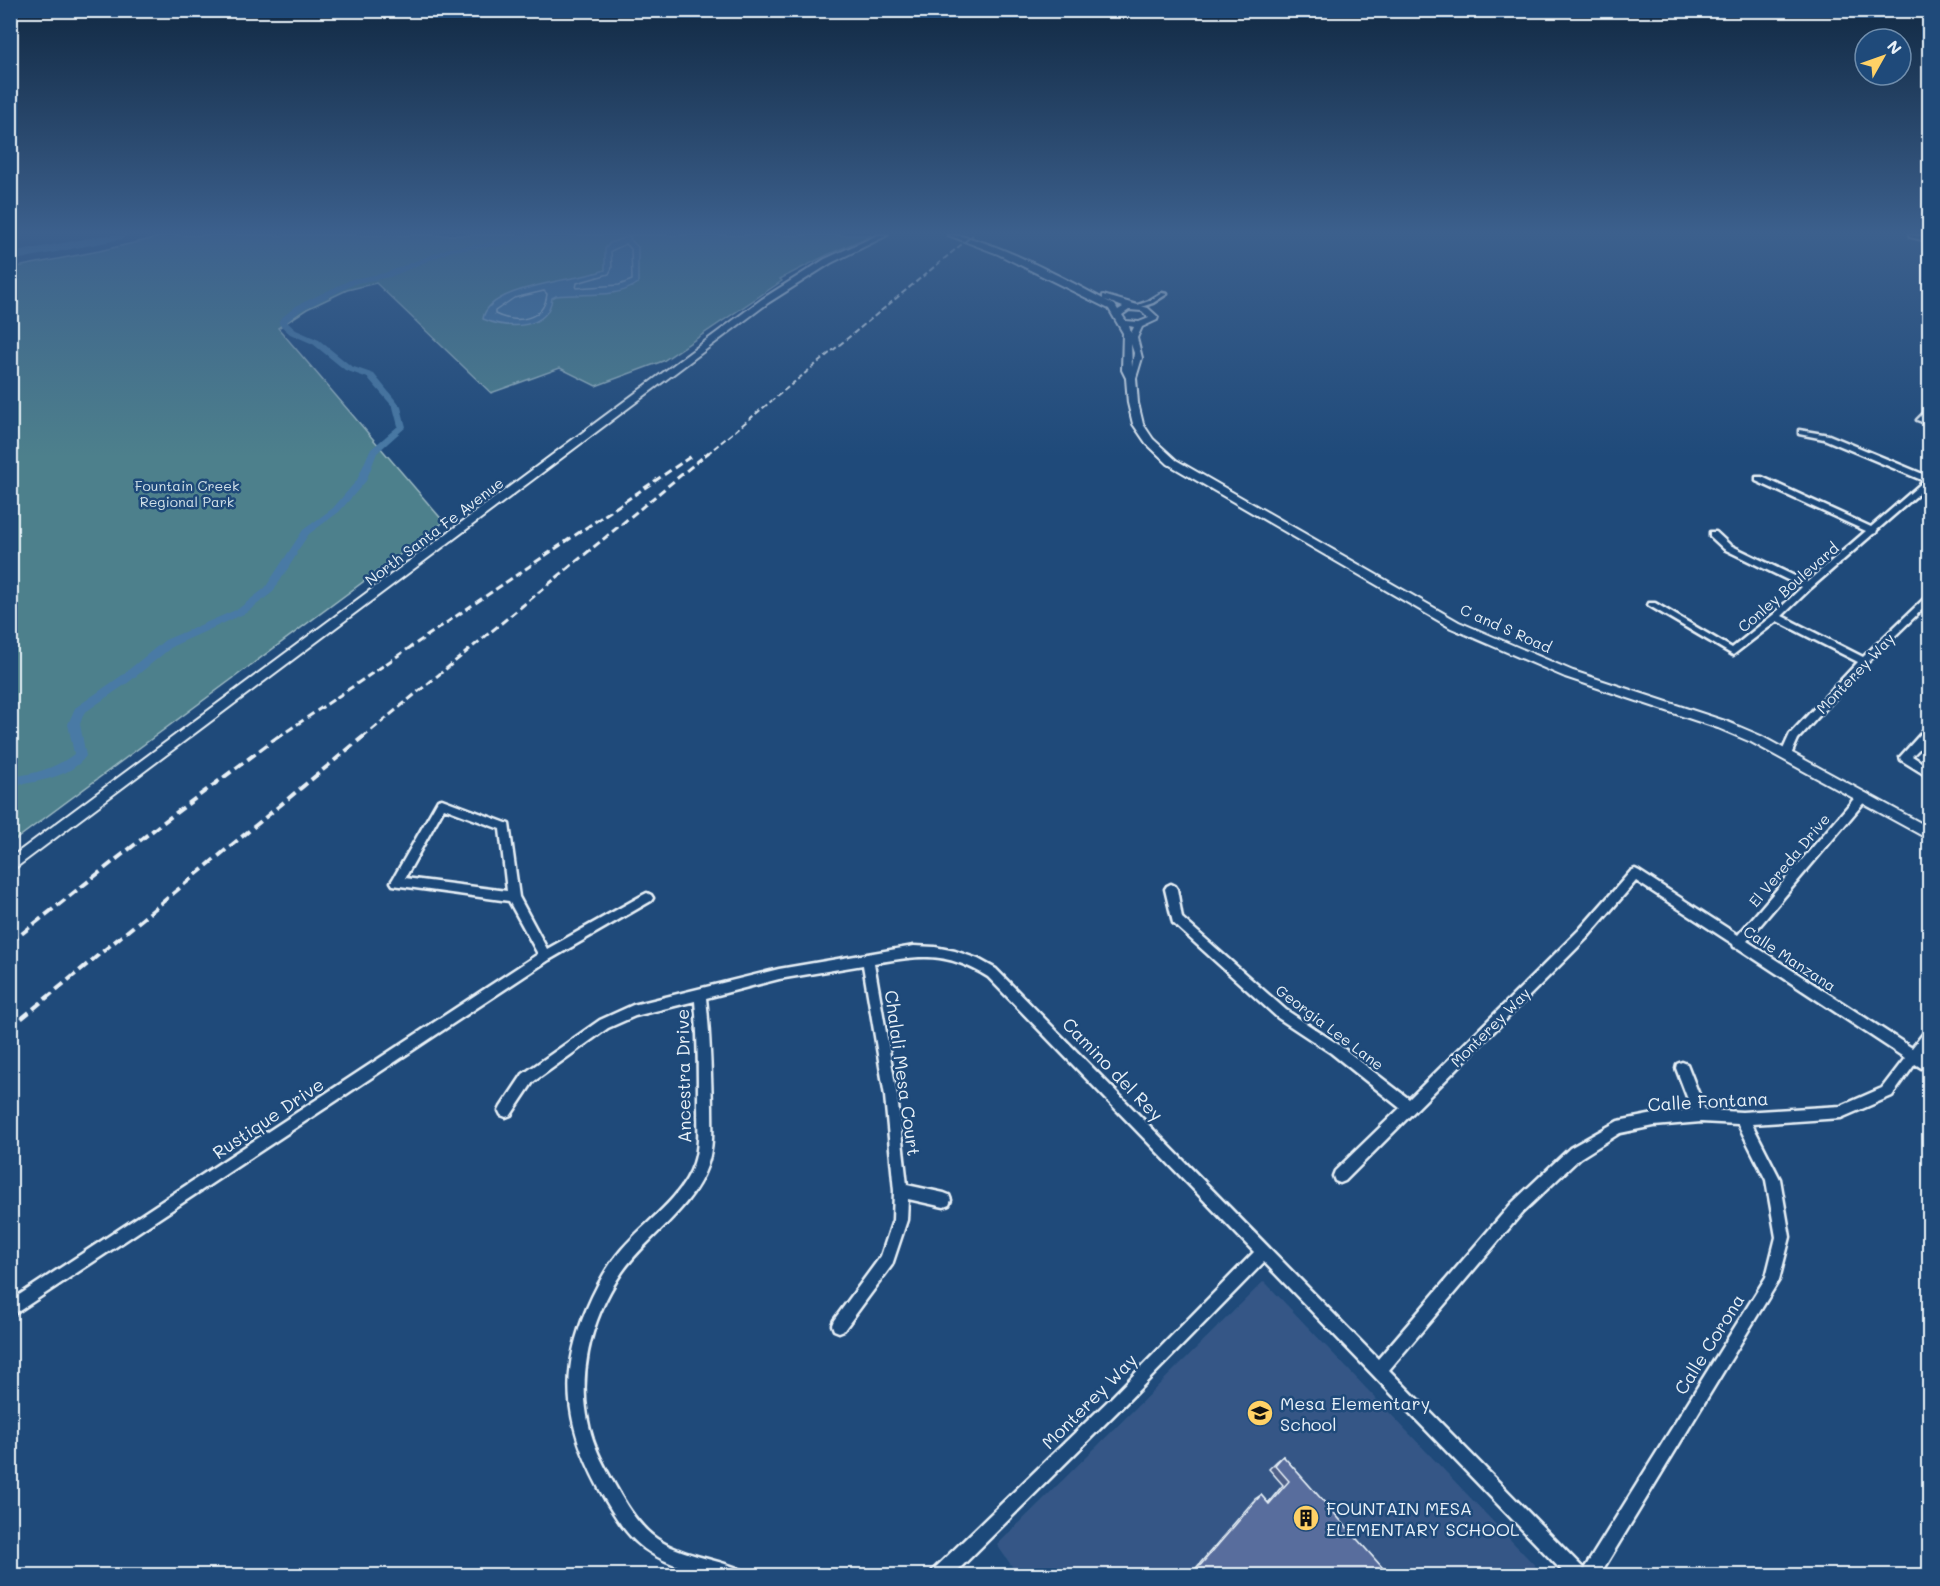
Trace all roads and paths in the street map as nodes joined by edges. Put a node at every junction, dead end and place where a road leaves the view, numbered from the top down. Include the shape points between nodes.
1 (754, 309) edge
2 (1113, 309) edge
3 (1122, 309) edge
4 (1140, 309) edge
5 (1154, 309) edge
6 (1152, 313) junction
7 (1117, 314) junction
8 (1123, 322) junction
9 (1146, 324) junction
10 (1131, 378) junction
11 (1929, 412) edge
12 (1929, 423) edge
13 (1802, 432) dead end
14 (1759, 480) dead end
15 (1929, 480) edge
16 (1873, 531) junction
17 (1713, 534) dead end
18 (1808, 586) junction
19 (1929, 597) edge
20 (1652, 605) dead end
21 (1776, 617) junction
22 (1864, 661) junction
23 (1929, 731) edge
24 (1786, 754) junction
25 (1929, 774) edge
26 (1862, 797) junction
27 (1929, 834) edge
28 (10, 866) edge
29 (1635, 874) joint
30 (1171, 889) dead end
31 (513, 897) junction
32 (647, 898) dead end
33 (1738, 943) junction
34 (545, 956) junction
35 (868, 960) junction
36 (700, 994) junction
37 (1929, 1034) edge
38 (1913, 1056) junction
39 (1929, 1067) edge
40 (1682, 1068) dead end
41 (1409, 1107) junction
42 (506, 1111) dead end
43 (1701, 1116) junction
44 (1742, 1118) junction
45 (1340, 1176) dead end
46 (901, 1191) junction
47 (944, 1200) dead end
48 (1264, 1252) junction
49 (10, 1311) edge
50 (839, 1325) dead end
51 (1379, 1370) junction
52 (736, 1575) edge
53 (939, 1575) edge
54 (1579, 1575) edge
55 (1589, 1575) edge

1 - 28 main road, North Santa Fe Avenue
2 - 7 main road
3 - 7 main road
4 - 6 main road
5 - 6 street
6 - 9 main road via 1153,320
7 - 8 main road
8 - 9 main road
8 - 10 main road, C and S Road
9 - 10 main road, C and S Road via 1134,334 1139,354
10 - 24 main road, C and S Road via 1138,424 1149,441 1172,462 1382,584 1506,648 1569,674 1723,725
11 - 12 street via 1921,420
13 - 15 street via 1826,437
14 - 16 street
15 - 16 street, Conley Boulevard
16 - 18 street, Conley Boulevard
17 - 18 street via 1727,547
18 - 21 street, Conley Boulevard
19 - 22 street, Monterey Way
20 - 21 street, Conley Boulevard via 1733,652
21 - 22 street
22 - 24 street, Monterey Way via 1794,737
23 - 25 street via 1905,757
24 - 26 main road, C and S Road
26 - 27 main road, C and S Road
26 - 33 street, El Vereda Drive
29 - 33 street, Calle Manzana
29 - 41 street, Monterey Way via 1583,934
30 - 41 street, Georgia Lee Lane via 1177,921 1282,1014 1335,1049
31 - 31 street via 478,892 396,882 442,803 505,827
31 - 34 street
32 - 34 street, Rustique Drive
33 - 38 street, Calle Manzana
34 - 49 street, Rustique Drive
35 - 36 street, Camino del Rey via 779,974
35 - 46 street, Chalali Mesa Court via 891,1096
35 - 48 street, Camino del Rey via 932,950 972,960 992,973
36 - 42 street, Camino del Rey via 633,1011 604,1024 528,1078
36 - 52 street, Ancestra Drive via 705,1046 705,1143 700,1167 687,1191 619,1264 603,1288 580,1345 576,1401 599,1476 649,1544 677,1560
37 - 38 street, Calle Fontana
38 - 39 street, Calle Manzana
38 - 44 street, Calle Fontana via 1887,1092 1841,1112
40 - 43 street
41 - 45 street, Monterey Way
43 - 44 street, Calle Fontana
43 - 51 street, Calle Fontana via 1618,1127 1575,1153 1517,1208
44 - 55 street, Calle Corona via 1773,1179 1783,1237 1772,1280
46 - 47 street
46 - 50 street, Chalali Mesa Court via 900,1220 887,1260
48 - 51 street, Camino del Rey
48 - 53 street, Monterey Way
51 - 54 street, Camino del Rey

